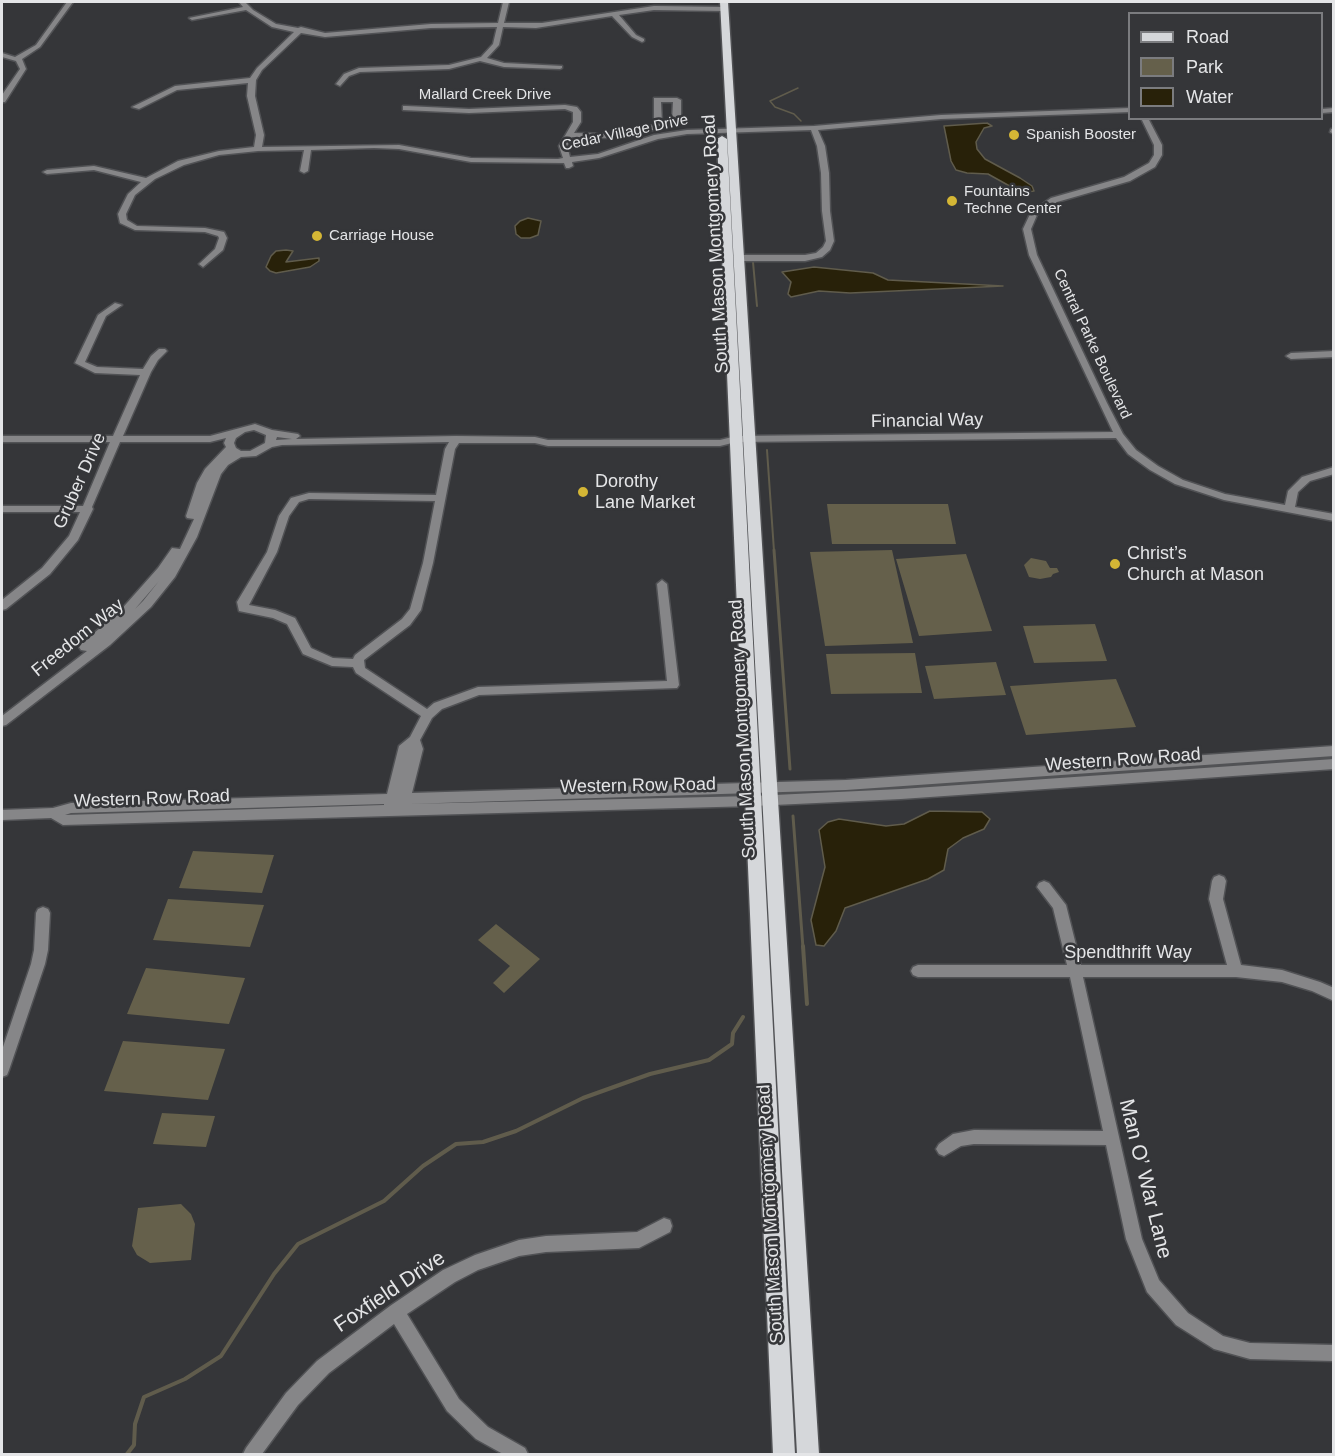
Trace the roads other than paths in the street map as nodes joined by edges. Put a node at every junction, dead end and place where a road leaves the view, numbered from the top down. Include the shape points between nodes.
1 (70, 2) edge
2 (506, 2) edge
3 (245, 5) edge
4 (720, 5) edge
5 (613, 13) junction
6 (192, 18) dead end
7 (501, 26) junction
8 (304, 31) junction
9 (642, 39) dead end
10 (2, 55) edge
11 (481, 58) junction
12 (16, 59) junction
13 (560, 67) dead end
14 (252, 80) junction
15 (340, 84) dead end
16 (2, 100) edge
17 (136, 107) dead end
18 (406, 108) dead end
19 (1128, 110) edge
20 (1145, 120) edge
21 (658, 126) dead end
22 (814, 128) junction
23 (727, 131) junction
24 (569, 135) junction
25 (309, 147) junction
26 (258, 149) junction
27 (568, 163) junction
28 (304, 171) dead end
29 (47, 172) dead end
30 (147, 181) junction
31 (739, 258) junction
32 (203, 264) dead end
33 (118, 306) dead end
34 (162, 351) dead end
35 (1334, 354) edge
36 (1291, 356) dead end
37 (146, 372) junction
38 (237, 432) junction
39 (270, 433) junction
40 (1119, 435) junction
41 (2, 439) edge
42 (118, 439) junction
43 (210, 439) junction
44 (404, 439) junction
45 (456, 439) junction
46 (738, 439) junction
47 (269, 445) junction
48 (233, 450) junction
49 (1334, 470) edge
50 (440, 498) junction
51 (88, 508) junction
52 (2, 509) edge
53 (1290, 509) junction
54 (1334, 518) edge
55 (166, 572) junction
56 (662, 584) dead end
57 (7, 595) edge
58 (2, 606) edge
59 (358, 663) junction
60 (2, 712) edge
61 (428, 715) junction
62 (2, 723) edge
63 (1333, 751) edge
64 (1334, 764) edge
65 (761, 795) junction
66 (396, 804) junction
67 (2, 815) edge
68 (1219, 881) dead end
69 (1044, 887) dead end
70 (43, 913) dead end
71 (1076, 970) junction
72 (918, 971) dead end
73 (1236, 971) junction
74 (1334, 995) edge
75 (6, 1043) edge
76 (2, 1070) edge
77 (1112, 1138) junction
78 (944, 1149) dead end
79 (664, 1226) dead end
80 (396, 1312) junction
81 (1334, 1353) edge
82 (252, 1455) edge
83 (519, 1455) edge
84 (784, 1455) edge
85 (808, 1455) edge

1 - 12 street via 38,46
2 - 7 street
3 - 6 street
3 - 8 street via 274,26
4 - 5 street
4 - 23 main road, South Mason Montgomery Road
5 - 7 street via 542,25
5 - 9 street via 630,33
7 - 8 street via 336,36
7 - 11 street via 495,48
8 - 14 street
10 - 12 street
11 - 13 street via 504,65
11 - 15 street via 449,67 359,70 346,75
12 - 16 street via 22,69
14 - 17 street via 179,87
14 - 26 street via 250,90 260,135
18 - 24 street, Mallard Creek Drive via 570,108 577,116
19 - 22 street, Cedar Village Drive via 940,117
20 - 40 street, Central Parke Boulevard via 1158,145 1152,165 1128,179 1054,200 1034,214 1027,229 1033,255
21 - 24 street via 614,136
22 - 23 street, Cedar Village Drive
22 - 31 street via 825,173 830,241 827,249 805,258
23 - 27 street, Cedar Village Drive via 663,136
23 - 31 main road, South Mason Montgomery Road
23 - 46 main road, South Mason Montgomery Road
24 - 27 street, Mallard Creek Drive via 563,146
25 - 26 street, Cedar Village Drive
25 - 27 street, Cedar Village Drive via 391,146 471,160
25 - 28 street
26 - 30 street, Cedar Village Drive via 193,159
29 - 30 street via 93,168
30 - 32 street, Cedar Village Drive via 130,197 123,221 142,229 221,234 219,250
31 - 46 main road, South Mason Montgomery Road
33 - 37 street via 102,315 80,363 95,370
34 - 37 street, Gruber Drive
35 - 36 street
37 - 42 street, Gruber Drive
38 - 39 street via 255,428
38 - 43 street
38 - 48 street via 230,440
39 - 44 street
39 - 47 street
40 - 46 street, Financial Way
40 - 53 street, Central Parke Boulevard via 1142,460 1179,482 1224,497
41 - 42 street
42 - 43 street
42 - 51 street, Gruber Drive
43 - 48 street
44 - 45 street, Financial Way
44 - 47 street
45 - 46 street, Financial Way via 720,443
45 - 50 street
46 - 65 main road, South Mason Montgomery Road
47 - 48 street via 259,452
48 - 55 street, Freedom Way via 216,473 192,537
49 - 53 street via 1306,479 1293,491
50 - 59 street via 429,563 415,610
50 - 59 street via 309,496 289,506 272,552 242,606 291,621 307,651 332,662
51 - 52 street
51 - 57 street, Gruber Drive via 67,548 46,571
53 - 54 street, Central Parke Boulevard
55 - 60 street, Freedom Way via 110,627
55 - 62 street, Freedom Way via 147,604 106,642
56 - 61 street via 674,685 478,691 438,706
57 - 58 street, Gruber Drive
59 - 61 street via 360,670
61 - 66 street via 414,740 417,748
63 - 65 street, Western Row Road
64 - 65 street, Western Row Road via 901,794
65 - 66 street, Western Row Road
65 - 84 main road, South Mason Montgomery Road
65 - 85 main road, South Mason Montgomery Road
66 - 67 street, Western Row Road via 63,820 53,813
68 - 73 street via 1216,899
69 - 71 street, Man O’ War Lane via 1062,911
70 - 75 street via 38,964
71 - 72 street, Spendthrift Way
71 - 73 street, Spendthrift Way
71 - 77 street, Man O’ War Lane
73 - 74 street, Spendthrift Way via 1282,976
75 - 76 street
77 - 78 street via 974,1137 958,1139
77 - 81 street, Man O’ War Lane via 1140,1258 1167,1304 1200,1332 1240,1349
79 - 80 street, Foxfield Drive via 639,1240 546,1244 501,1253 448,1276
80 - 82 street, Foxfield Drive via 307,1383
80 - 83 street via 453,1405 482,1433

